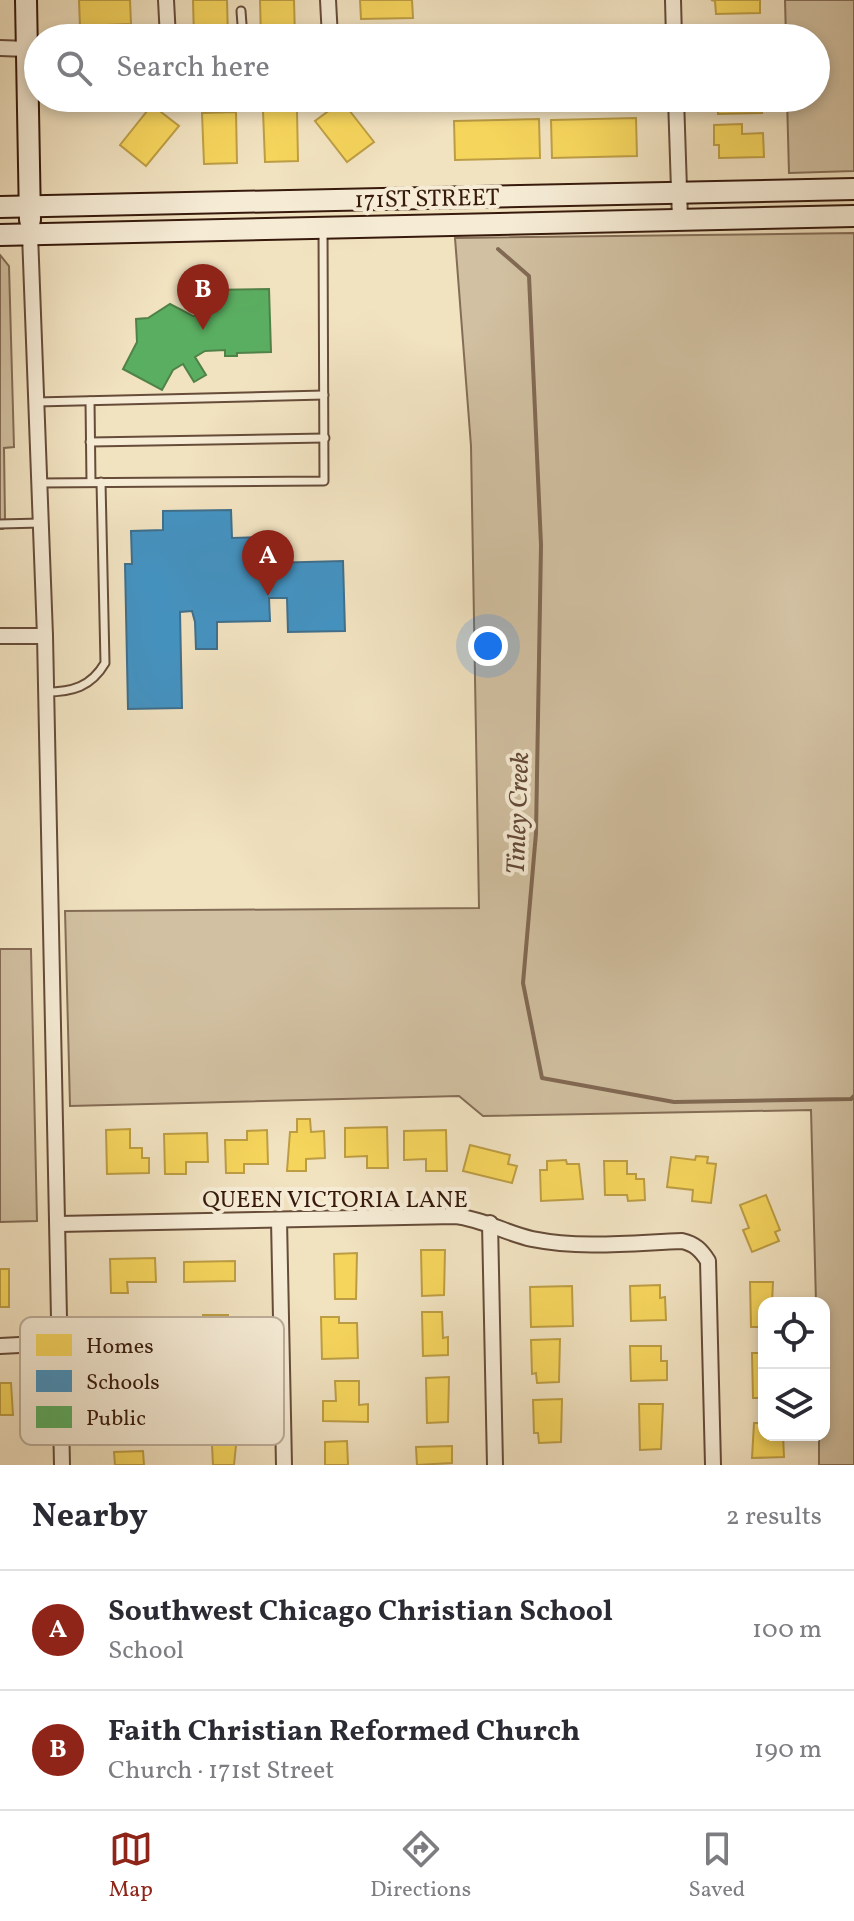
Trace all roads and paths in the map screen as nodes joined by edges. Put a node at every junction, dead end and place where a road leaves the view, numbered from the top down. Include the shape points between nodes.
1 (26, 0) edge
2 (166, 0) edge
3 (328, 0) edge
4 (673, 0) edge
5 (241, 11) dead end
6 (26, 24) edge
7 (167, 24) edge
8 (242, 24) edge
9 (329, 24) edge
10 (674, 24) edge
11 (0, 48) edge
12 (24, 49) edge
13 (28, 112) edge
14 (677, 112) edge
15 (854, 189) edge
16 (680, 194) junction
17 (29, 206) junction
18 (0, 207) edge
19 (854, 216) edge
20 (680, 220) junction
21 (323, 226) junction
22 (30, 234) junction
23 (0, 235) edge
24 (324, 395) junction
25 (90, 401) junction
26 (36, 402) junction
27 (325, 438) junction
28 (90, 442) junction
29 (91, 482) junction
30 (101, 482) junction
31 (39, 483) junction
32 (41, 523) junction
33 (0, 524) edge
34 (0, 636) edge
35 (45, 636) junction
36 (46, 692) junction
37 (279, 1220) junction
38 (490, 1223) junction
39 (58, 1224) junction
40 (59, 1317) edge
41 (281, 1317) edge
42 (20, 1345) edge
43 (0, 1346) edge
44 (62, 1445) edge
45 (284, 1445) edge
46 (62, 1465) edge
47 (284, 1465) edge
48 (495, 1465) edge
49 (713, 1465) edge

1 - 6 street
2 - 7 street
3 - 9 street
4 - 10 street
5 - 8 lane
11 - 12 street
13 - 17 street
14 - 16 street
15 - 16 street, 171ST STREET
16 - 17 street, 171ST STREET
16 - 20 street
17 - 18 street, 171ST STREET
17 - 22 street
19 - 20 street, 171ST STREET
20 - 21 street, 171ST STREET
21 - 22 street, 171ST STREET
21 - 24 lane
22 - 23 street, 171ST STREET
22 - 26 street
24 - 25 lane
24 - 27 lane
25 - 26 lane
25 - 28 lane
26 - 31 street
27 - 28 lane
27 - 30 lane via 324,481
28 - 29 lane
29 - 30 lane
29 - 31 lane
30 - 36 lane via 105,663 80,688
31 - 32 street
32 - 33 lane
32 - 35 street
34 - 35 street
35 - 36 street
36 - 39 street
37 - 38 street, QUEEN VICTORIA LANE via 455,1216
37 - 39 street, QUEEN VICTORIA LANE
37 - 41 street
38 - 48 street
38 - 49 street, QUEEN VICTORIA LANE via 529,1238 578,1246 682,1241 702,1251 708,1261
39 - 40 street
42 - 43 street
44 - 46 street
45 - 47 street

